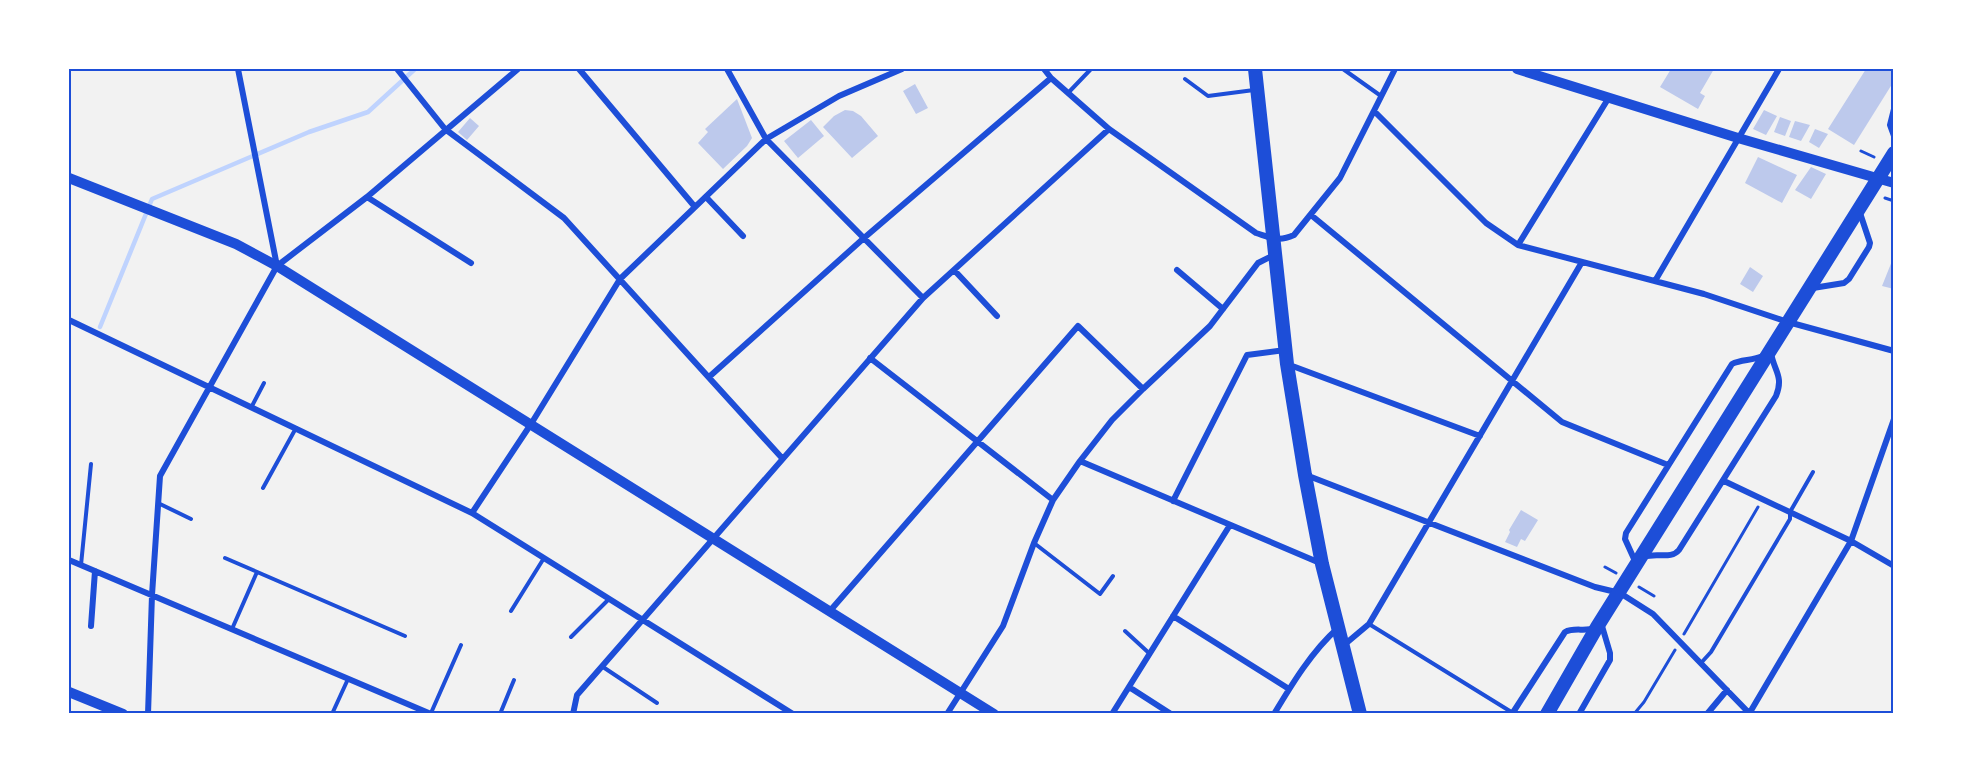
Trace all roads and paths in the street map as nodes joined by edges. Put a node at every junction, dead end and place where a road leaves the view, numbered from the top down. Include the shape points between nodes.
1 (238, 69) edge
2 (397, 69) edge
3 (518, 69) edge
4 (579, 69) edge
5 (727, 69) edge
6 (902, 69) edge
7 (1044, 69) edge
8 (1090, 69) edge
9 (1255, 69) edge
10 (1342, 69) edge
11 (1395, 69) edge
12 (1517, 69) edge
13 (1779, 69) edge
14 (1051, 78) junction
15 (1185, 79) dead end
16 (1257, 90) junction
17 (1068, 93) junction
18 (1381, 97) junction
19 (1608, 99) junction
20 (1894, 109) edge
21 (1374, 111) junction
22 (445, 129) junction
23 (1109, 129) junction
24 (1894, 136) edge
25 (1738, 138) junction
26 (766, 139) junction
27 (1861, 151) dead end
28 (1894, 153) edge
29 (1874, 157) dead end
30 (69, 177) edge
31 (1879, 178) junction
32 (1894, 183) edge
33 (366, 196) junction
34 (706, 197) junction
35 (1885, 198) dead end
36 (1894, 201) edge
37 (695, 207) junction
38 (1859, 209) junction
39 (1311, 215) junction
40 (743, 236) dead end
41 (864, 238) junction
42 (1273, 238) junction
43 (1518, 245) junction
44 (1274, 255) junction
45 (1582, 262) junction
46 (471, 263) dead end
47 (277, 266) junction
48 (954, 270) junction
49 (1177, 270) dead end
50 (620, 279) junction
51 (1655, 281) junction
52 (1809, 289) junction
53 (923, 298) junction
54 (1223, 309) junction
55 (997, 316) dead end
56 (69, 320) edge
57 (1788, 322) junction
58 (1894, 351) edge
59 (1771, 352) junction
60 (1286, 357) junction
61 (870, 358) junction
62 (708, 377) junction
63 (1512, 381) junction
64 (264, 383) dead end
65 (210, 386) junction
66 (1143, 389) junction
67 (252, 406) junction
68 (1894, 419) edge
69 (531, 424) junction
70 (297, 428) junction
71 (1480, 436) junction
72 (977, 442) junction
73 (783, 458) junction
74 (1080, 461) junction
75 (91, 464) dead end
76 (1668, 465) junction
77 (1814, 472) dead end
78 (1305, 475) junction
79 (1724, 480) junction
80 (264, 488) dead end
81 (1752, 494) junction
82 (1053, 500) junction
83 (1173, 501) junction
84 (158, 503) junction
85 (1791, 512) junction
86 (472, 513) junction
87 (191, 519) dead end
88 (1429, 523) junction
89 (1230, 525) junction
90 (712, 539) junction
91 (1851, 541) junction
92 (1034, 543) junction
93 (225, 558) dead end
94 (544, 558) junction
95 (69, 560) edge
96 (1639, 563) junction
97 (1322, 564) junction
98 (81, 565) junction
99 (1894, 566) edge
100 (1605, 567) dead end
101 (95, 571) junction
102 (257, 572) junction
103 (1620, 575) dead end
104 (1113, 576) dead end
105 (1639, 587) dead end
106 (1620, 593) junction
107 (152, 595) junction
108 (1654, 596) dead end
109 (610, 598) junction
110 (511, 611) dead end
111 (829, 612) junction
112 (1173, 616) junction
113 (643, 619) junction
114 (1600, 623) junction
115 (1369, 624) junction
116 (91, 626) dead end
117 (1339, 627) junction
118 (232, 629) junction
119 (1125, 631) dead end
120 (405, 636) dead end
121 (571, 637) dead end
122 (1680, 642) junction
123 (461, 645) dead end
124 (1344, 645) junction
125 (1150, 654) junction
126 (1701, 663) junction
127 (602, 666) junction
128 (348, 679) junction
129 (514, 680) dead end
130 (1129, 687) junction
131 (1289, 689) junction
132 (1727, 690) junction
133 (69, 692) edge
134 (960, 693) junction
135 (657, 703) dead end
136 (1512, 713) edge
137 (123, 714) edge
138 (148, 714) edge
139 (332, 714) edge
140 (431, 714) edge
141 (500, 714) edge
142 (573, 714) edge
143 (793, 714) edge
144 (947, 714) edge
145 (994, 714) edge
146 (1112, 714) edge
147 (1171, 714) edge
148 (1274, 714) edge
149 (1360, 714) edge
150 (1547, 714) edge
151 (1579, 714) edge
152 (1634, 714) edge
153 (1707, 714) edge
154 (1750, 714) edge

1 - 47 street
2 - 22 street
3 - 22 street
4 - 37 street
5 - 26 street
6 - 26 street via 839,96
7 - 14 street
8 - 17 lane
9 - 16 highway
10 - 18 lane
11 - 18 street
12 - 19 street
13 - 25 street
14 - 17 street
14 - 41 street
15 - 16 lane via 1208,96
16 - 42 highway
17 - 23 street
18 - 21 street
19 - 25 street
19 - 43 street
20 - 24 street via 1890,125
21 - 39 street via 1340,178
21 - 43 street via 1486,223
22 - 33 street
22 - 50 street via 564,218
23 - 42 street via 1256,233
23 - 48 street
25 - 31 street
25 - 51 street
26 - 34 street
26 - 41 street
27 - 29 path
28 - 31 highway
30 - 47 street via 237,244
31 - 32 street
31 - 38 highway
33 - 46 street
33 - 47 street
34 - 37 street
34 - 40 street
35 - 36 path
37 - 50 street
38 - 52 highway
38 - 52 street via 1869,247 1844,283
39 - 42 street via 1294,235
39 - 63 street
41 - 53 street
41 - 62 street
42 - 44 highway
43 - 45 street
44 - 54 street via 1258,263
44 - 60 highway
45 - 51 street
45 - 63 street
47 - 65 street
47 - 69 street
48 - 53 street
48 - 55 street
49 - 54 street
50 - 62 street
50 - 69 street
51 - 57 street
52 - 57 highway
53 - 61 street
54 - 66 street via 1210,327
56 - 65 street
57 - 58 street
57 - 59 highway
59 - 76 street via 1732,364
59 - 79 street via 1780,386
59 - 96 highway
60 - 71 street
60 - 78 highway
60 - 83 street via 1247,355
61 - 72 street
61 - 73 street
62 - 73 street
63 - 71 street
63 - 76 street via 1562,422
64 - 67 lane
65 - 67 street
65 - 84 street via 160,476
66 - 72 street via 1078,326
66 - 74 street
67 - 70 street
68 - 91 street
69 - 86 street
69 - 90 street
70 - 80 lane
70 - 86 street
71 - 88 street
72 - 82 street
72 - 111 street
73 - 90 street
74 - 82 street
74 - 83 street
75 - 98 lane
76 - 96 street via 1626,533
77 - 85 lane
78 - 88 street
78 - 97 highway
79 - 81 street
79 - 96 street via 1676,555 1650,555
81 - 85 street
81 - 122 path via 1750,498 1760,503
82 - 92 street
83 - 89 street
84 - 87 lane
84 - 107 street
85 - 91 street
85 - 126 lane via 1712,652
86 - 94 street
88 - 106 street
88 - 115 street
89 - 97 street
89 - 112 street
90 - 111 street
90 - 113 street
91 - 99 street
91 - 154 street
92 - 104 lane via 1100,594
92 - 134 street via 1003,626
93 - 102 lane
94 - 109 street
94 - 110 lane
95 - 98 street
96 - 106 highway
97 - 117 highway
98 - 101 street
100 - 103 path
101 - 107 street
101 - 116 street
102 - 118 lane
102 - 120 lane
105 - 108 path
106 - 114 highway
106 - 122 street via 1653,614
107 - 118 street
107 - 138 street
109 - 113 street
109 - 121 lane
111 - 134 street
112 - 125 street
112 - 131 street
113 - 127 street
113 - 143 street
114 - 136 street via 1585,631 1565,632
114 - 150 highway
114 - 151 street via 1610,660
115 - 124 street
115 - 136 lane
117 - 124 highway
117 - 131 street
118 - 128 street
119 - 125 lane
122 - 126 street
122 - 152 path
123 - 140 lane
124 - 149 highway
125 - 130 street
126 - 132 street
127 - 135 lane
127 - 142 street via 577,695
128 - 139 lane
128 - 140 street
129 - 141 lane
130 - 146 street
130 - 147 street
131 - 148 street
132 - 153 street
132 - 154 street
133 - 137 street
134 - 144 street
134 - 145 street

